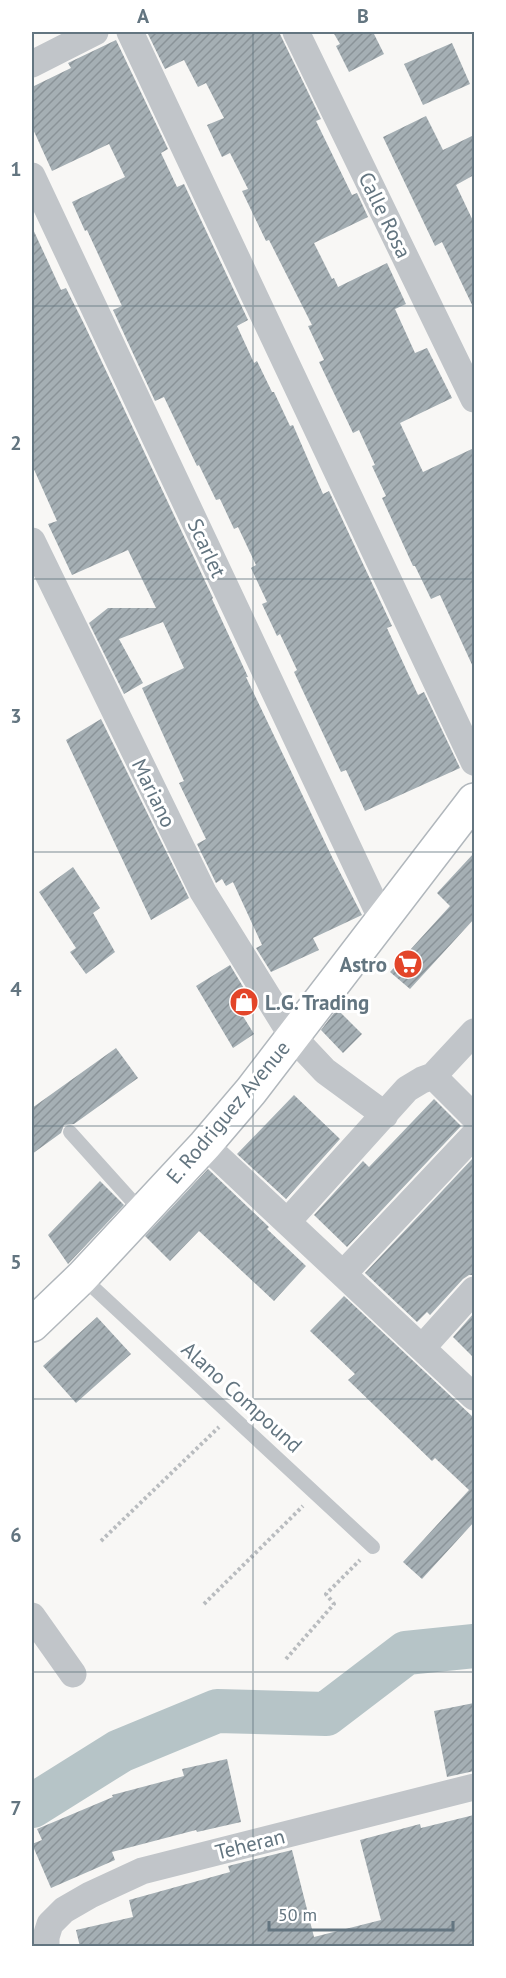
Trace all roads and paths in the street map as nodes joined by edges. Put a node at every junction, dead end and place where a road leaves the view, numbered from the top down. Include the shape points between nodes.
1 (95, 32) edge
2 (130, 32) edge
3 (296, 32) edge
4 (32, 64) edge
5 (32, 176) edge
6 (474, 399) edge
7 (32, 541) edge
8 (474, 762) edge
9 (474, 800) edge
10 (382, 921) junction
11 (474, 1032) edge
12 (292, 1036) junction
13 (434, 1076) junction
14 (385, 1115) junction
15 (474, 1117) edge
16 (70, 1132) dead end
17 (474, 1135) edge
18 (205, 1145) junction
19 (142, 1212) junction
20 (287, 1222) junction
21 (343, 1274) junction
22 (82, 1277) junction
23 (474, 1290) edge
24 (32, 1325) edge
25 (422, 1348) junction
26 (474, 1397) edge
27 (230, 1416) junction
28 (316, 1493) junction
29 (100, 1541) dead end
30 (373, 1547) joint
31 (204, 1604) dead end
32 (32, 1616) edge
33 (286, 1659) dead end
34 (73, 1674) dead end
35 (474, 1787) edge
36 (46, 1942) edge

1 - 4 street
2 - 8 street
3 - 6 street, Calle Rosa
5 - 10 street, Scarlet
7 - 12 street, Mariano via 203,892
9 - 10 main road, E. Rodriguez Avenue
10 - 12 main road, E. Rodriguez Avenue
11 - 13 street
12 - 14 street, Mariano via 325,1071
12 - 18 main road, E. Rodriguez Avenue
13 - 14 street via 407,1089
13 - 15 street
14 - 20 street
16 - 19 lane
17 - 21 street
18 - 19 main road, E. Rodriguez Avenue
18 - 20 street
19 - 22 main road, E. Rodriguez Avenue
20 - 21 street
21 - 25 street
22 - 24 main road, E. Rodriguez Avenue
22 - 27 lane, Alano Compound
23 - 25 street
25 - 26 street
27 - 28 lane, Alano Compound
27 - 29 path
28 - 30 lane, Alano Compound
28 - 31 path
30 - 33 path via 326,1594 334,1604
32 - 34 street
35 - 36 street, Teheran via 142,1871 64,1910 50,1924

